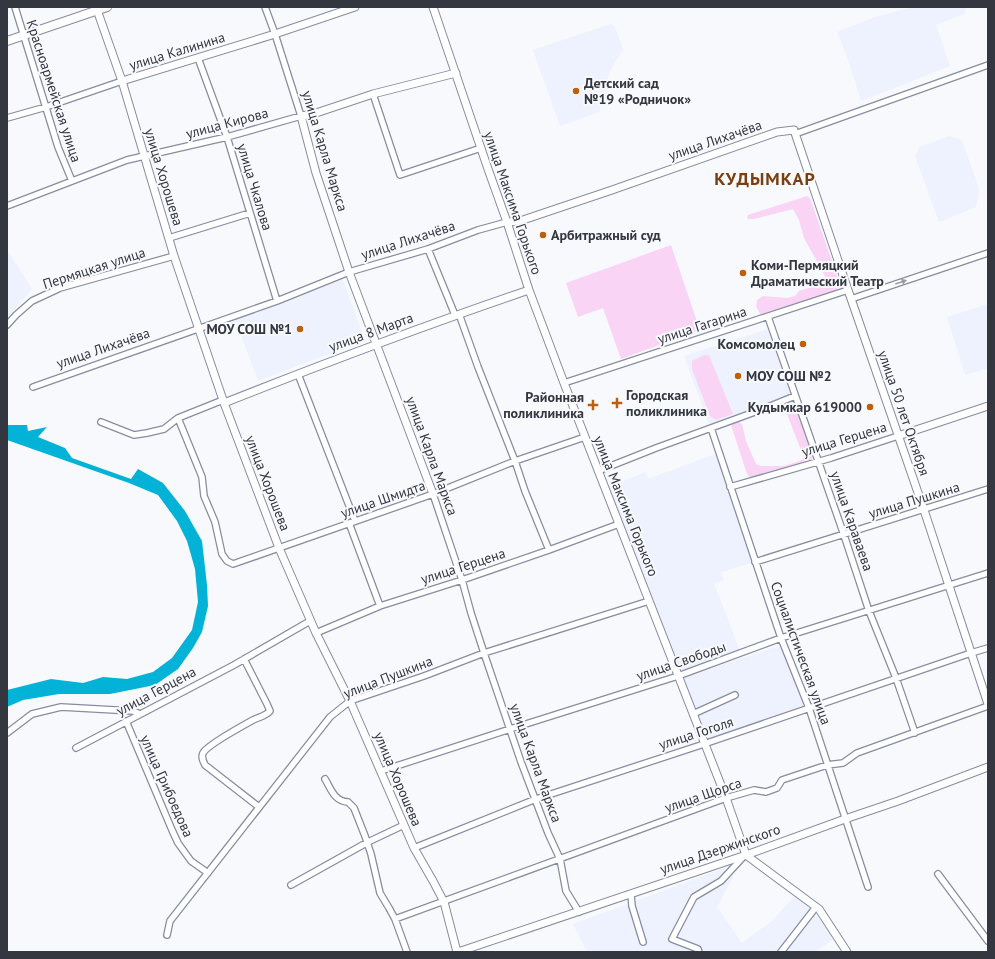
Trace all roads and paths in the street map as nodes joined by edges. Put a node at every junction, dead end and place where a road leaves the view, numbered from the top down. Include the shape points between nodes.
1 (15, 7) edge
2 (107, 7) edge
3 (265, 7) edge
4 (353, 7) edge
5 (433, 7) edge
6 (97, 9) edge
7 (275, 34) junction
8 (24, 36) junction
9 (7, 42) edge
10 (198, 58) junction
11 (988, 65) edge
12 (456, 73) junction
13 (122, 81) junction
14 (373, 94) junction
15 (46, 107) junction
16 (301, 116) junction
17 (7, 118) edge
18 (795, 132) junction
19 (227, 137) junction
20 (481, 148) junction
21 (144, 157) junction
22 (72, 181) junction
23 (7, 206) edge
24 (250, 213) junction
25 (507, 222) junction
26 (169, 238) junction
27 (428, 249) junction
28 (988, 253) edge
29 (174, 256) junction
30 (349, 272) junction
31 (529, 290) junction
32 (848, 290) junction
33 (851, 299) junction
34 (277, 301) junction
35 (457, 314) junction
36 (768, 317) junction
37 (7, 324) edge
38 (199, 328) junction
39 (377, 344) junction
40 (298, 374) junction
41 (564, 383) junction
42 (33, 387) dead end
43 (795, 396) junction
44 (224, 402) junction
45 (988, 406) edge
46 (178, 418) junction
47 (101, 422) dead end
48 (711, 428) junction
49 (898, 436) junction
50 (585, 437) junction
51 (515, 461) junction
52 (818, 461) junction
53 (598, 471) junction
54 (730, 486) junction
55 (988, 489) edge
56 (433, 494) junction
57 (924, 510) junction
58 (352, 522) junction
59 (619, 524) junction
60 (844, 535) junction
61 (279, 548) junction
62 (549, 550) junction
63 (755, 562) junction
64 (988, 573) edge
65 (462, 580) junction
66 (949, 586) junction
67 (649, 601) junction
68 (380, 606) junction
69 (869, 611) junction
70 (310, 621) junction
71 (316, 632) junction
72 (781, 638) junction
73 (988, 648) edge
74 (971, 652) junction
75 (484, 653) junction
76 (244, 659) junction
77 (678, 676) junction
78 (896, 678) junction
79 (735, 695) dead end
80 (350, 701) junction
81 (988, 705) edge
82 (809, 708) junction
83 (140, 714) junction
84 (692, 714) junction
85 (126, 721) junction
86 (510, 729) junction
87 (915, 732) junction
88 (7, 733) edge
89 (704, 744) junction
90 (76, 748) dead end
91 (827, 765) junction
92 (988, 767) edge
93 (381, 771) junction
94 (325, 778) dead end
95 (726, 798) junction
96 (536, 799) junction
97 (259, 807) junction
98 (845, 818) junction
99 (404, 825) junction
100 (368, 842) junction
101 (414, 848) junction
102 (746, 855) junction
103 (560, 859) junction
104 (208, 873) junction
105 (938, 874) dead end
106 (291, 884) dead end
107 (868, 887) dead end
108 (631, 894) junction
109 (444, 902) junction
110 (816, 907) junction
111 (579, 912) junction
112 (394, 919) junction
113 (167, 935) dead end
114 (988, 941) edge
115 (643, 942) dead end
116 (407, 952) edge
117 (457, 952) edge
118 (699, 952) edge
119 (781, 952) edge
120 (847, 952) edge

1 - 8 street, Красноармейская улица
2 - 6 main road
3 - 7 street, улица Карла Маркса
4 - 7 street, улица Калинина
5 - 12 street, улица Максима Горького
6 - 8 main road
6 - 13 street, улица Хорошева
7 - 10 street, улица Калинина
7 - 16 street, улица Карла Маркса
8 - 9 main road
8 - 15 street, Красноармейская улица
10 - 13 street, улица Калинина
10 - 19 street, улица Чкалова
11 - 18 street, улица Лихачёва
12 - 14 street, улица Кирова
12 - 20 street, улица Максима Горького
13 - 15 street, улица Калинина
13 - 21 street, улица Хорошева
14 - 16 street, улица Кирова
14 - 20 street via 400,175
15 - 17 street, улица Калинина
15 - 22 street, Красноармейская улица
16 - 19 street, улица Кирова
16 - 30 street, улица Карла Маркса via 316,173
18 - 25 street, улица Лихачёва via 777,132 542,214
18 - 32 street, улица 50 лет Октября
19 - 21 street, улица Кирова
19 - 24 street, улица Чкалова
20 - 25 street, улица Максима Горького
21 - 22 street, улица Кирова via 127,160
21 - 26 street, улица Хорошева
22 - 23 street, улица Кирова
24 - 26 street
24 - 34 street, улица Чкалова
25 - 27 street, улица Лихачёва
25 - 31 street, улица Максима Горького
26 - 29 street, улица Хорошева
27 - 30 street, улица Лихачёва
27 - 35 street
33 -> 28 street
29 - 37 street, Пермяцкая улица via 60,288 32,301
29 - 38 street, улица Хорошева
30 - 34 street, улица Лихачёва
30 - 39 street, улица Карла Маркса
31 - 35 street, улица 8 Марта
31 - 41 street, улица Максима Горького
32 - 33 street, улица 50 лет Октября
32 - 36 street, улица Гагарина
33 - 49 street, улица 50 лет Октября
34 - 38 street, улица Лихачёва
35 - 39 street, улица 8 Марта
35 - 51 street
36 - 41 street, улица Гагарина
36 - 43 street, улица Караваева
38 - 42 street, улица Лихачёва
38 - 44 street, улица Хорошева
39 - 40 street, улица 8 Марта
39 - 56 street, улица Карла Маркса
40 - 44 street, улица 8 Марта
40 - 58 street
41 - 50 street, улица Максима Горького
43 - 48 street
43 - 52 street, улица Караваева
44 - 46 street
44 - 61 street, улица Хорошева
45 - 49 street, улица Герцена
46 - 47 street via 164,429 134,435
46 - 61 street via 202,477 204,496 215,522 222,554 227,561 233,564
48 - 53 street
48 - 54 street, Социалистическая улица
49 - 52 street, улица Герцена
49 - 57 street, улица 50 лет Октября
50 - 51 street, улица Шмидта
50 - 53 street, улица Максима Горького
51 - 56 street, улица Шмидта
51 - 62 street
52 - 54 street, улица Герцена
52 - 60 street, улица Караваева
53 - 59 street, улица Максима Горького
54 - 63 street, Социалистическая улица
55 - 57 street, улица Пушкина
56 - 58 street, улица Шмидта
56 - 65 street, улица Карла Маркса
57 - 60 street, улица Пушкина
57 - 66 street, улица 50 лет Октября
58 - 61 street, улица Шмидта
58 - 68 street
59 - 62 street, улица Герцена
59 - 67 street, улица Максима Горького
60 - 63 street, улица Пушкина
60 - 69 street, улица Караваева
61 - 70 street, улица Хорошева
62 - 65 street, улица Герцена
63 - 72 street, Социалистическая улица
64 - 66 street, улица Свободы
65 - 68 street, улица Герцена
65 - 75 street, улица Карла Маркса
66 - 69 street, улица Свободы
66 - 74 street, улица 50 лет Октября
67 - 75 street, улица Пушкина
67 - 77 street, улица Максима Горького
68 - 71 street, улица Герцена
69 - 72 street, улица Свободы
69 - 78 street, улица Караваева
70 - 71 street, улица Хорошева
70 - 76 street, улица Герцена
71 - 80 street, улица Хорошева
72 - 77 street, улица Свободы
72 - 82 street, Социалистическая улица
73 - 74 street, улица Гоголя
74 - 78 street, улица Гоголя
74 - 81 street, улица 50 лет Октября
75 - 80 street, улица Пушкина
75 - 86 street, улица Карла Маркса
76 - 83 street, улица Герцена
76 - 97 street via 270,711 267,715 211,744 202,758 205,765
77 - 84 street, улица Максима Горького
77 - 86 street, улица Свободы
78 - 82 street, улица Гоголя
78 - 87 street, улица Караваева
79 - 84 street
80 - 93 street, улица Хорошева
80 - 97 street, улица Пушкина via 330,717
81 - 87 street, улица Щорса
82 - 89 street, улица Гоголя
82 - 91 street, Социалистическая улица
83 - 85 street, улица Герцена
83 - 88 street via 134,711 61,707 32,714
84 - 89 street, улица Максима Горького
85 - 90 street, улица Герцена
85 - 104 street, улица Грибоедова via 178,843 191,861
86 - 93 street, улица Свободы
86 - 96 street, улица Карла Маркса
87 - 91 street, улица Щорса via 857,753 843,763
89 - 95 street, улица Максима Горького
89 - 96 street, улица Гоголя
91 - 95 street, улица Щорса via 782,780 777,788 766,792 754,790
91 - 98 street, Социалистическая улица
92 - 98 street, улица Дзержинского
93 - 99 street, улица Хорошева
94 - 100 street via 338,800 348,802 354,808
95 - 102 street, улица Максима Горького
95 - 103 street, улица Щорса
96 - 101 street, улица Гоголя
96 - 103 street, улица Карла Маркса
97 - 104 street, улица Пушкина
98 - 102 street, улица Дзержинского
98 - 107 street, Социалистическая улица
99 - 100 street
99 - 101 street, улица Хорошева
100 - 106 street
100 - 112 street via 380,894
101 - 109 street, улица Хорошева
102 - 108 street, улица Дзержинского
102 - 110 street
102 - 118 street via 721,881 694,897 672,939 698,948
103 - 109 street, улица Щорса
103 - 111 street, улица Карла Маркса via 566,891
104 - 113 street, улица Пушкина via 170,921
105 - 114 street
108 - 111 street, улица Дзержинского
108 - 115 street
109 - 112 street, улица Щорса
109 - 117 street, улица Хорошева
110 - 119 street
110 - 120 street
111 - 117 street, улица Дзержинского
112 - 116 street

